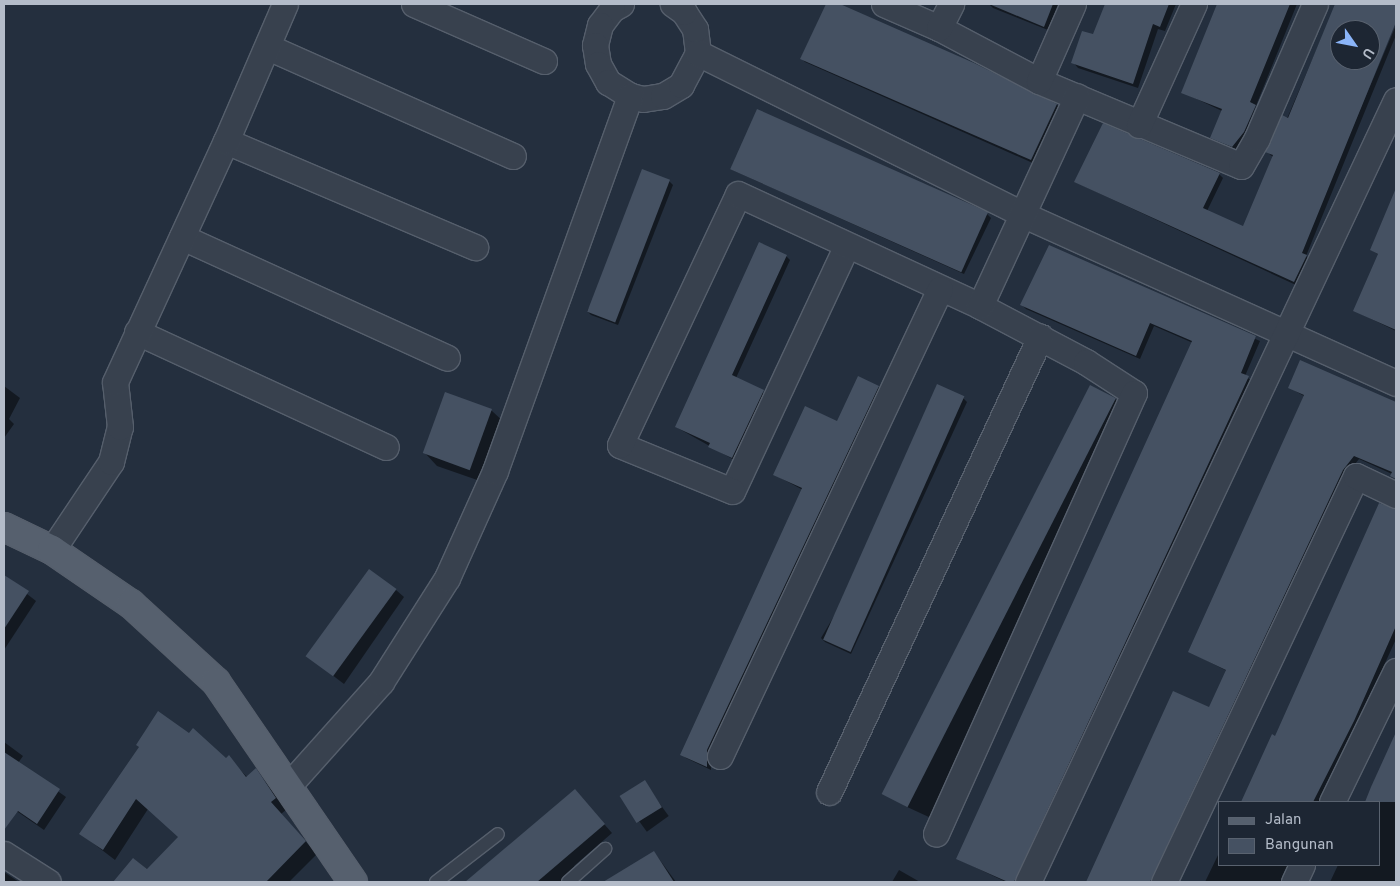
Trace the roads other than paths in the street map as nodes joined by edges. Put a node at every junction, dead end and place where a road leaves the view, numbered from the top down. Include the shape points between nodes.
1 (285, 4) edge
2 (414, 4) edge
3 (621, 4) edge
4 (884, 4) edge
5 (950, 4) edge
6 (1073, 4) edge
7 (1194, 4) edge
8 (1315, 4) edge
9 (682, 6) edge
10 (939, 28) junction
11 (268, 46) junction
12 (698, 53) junction
13 (544, 61) dead end
14 (1039, 81) junction
15 (630, 96) junction
16 (1077, 96) junction
17 (1396, 100) edge
18 (1139, 125) junction
19 (226, 141) junction
20 (513, 156) dead end
21 (1024, 214) junction
22 (182, 238) junction
23 (475, 247) dead end
24 (846, 247) junction
25 (940, 289) junction
26 (980, 306) junction
27 (137, 332) junction
28 (1288, 334) junction
29 (1040, 337) junction
30 (447, 358) dead end
31 (1396, 383) edge
32 (386, 448) dead end
33 (1396, 495) edge
34 (4, 527) edge
35 (52, 550) junction
36 (1396, 671) edge
37 (720, 756) dead end
38 (288, 786) junction
39 (829, 792) dead end
40 (1332, 801) edge
41 (498, 834) dead end
42 (936, 834) dead end
43 (605, 849) dead end
44 (4, 854) edge
45 (1302, 866) edge
46 (48, 882) edge
47 (353, 882) edge
48 (436, 882) edge
49 (568, 882) edge
50 (1028, 882) edge
51 (1164, 882) edge
52 (1294, 882) edge

1 - 11 street
2 - 13 street
3 - 15 street via 612,9 600,25 595,45 598,64 608,82
4 - 10 street
5 - 10 street
6 - 14 street
7 - 18 street
8 - 18 street via 1258,138 1241,166
9 - 12 street via 695,29
10 - 14 street
11 - 19 street
11 - 20 street
12 - 15 street via 681,85 663,96 643,99
12 - 21 street
14 - 16 street
15 - 38 street via 495,471 447,578 381,682
16 - 18 street
16 - 21 street
17 - 28 street
19 - 22 street
19 - 23 street
21 - 26 street
21 - 28 street
22 - 27 street
22 - 30 street
24 - 24 street via 738,194 620,446 732,491
24 - 25 street
25 - 26 street
25 - 37 street
26 - 29 street
27 - 32 street
27 - 35 street via 115,382 120,427 111,462
28 - 31 street
28 - 50 street
29 - 39 street
29 - 42 street via 1134,393
33 - 51 street via 1356,476
34 - 35 main road
35 - 38 main road via 131,604 216,682
36 - 40 street
38 - 47 main road
41 - 48 lane
43 - 49 lane
44 - 46 street
45 - 52 street

